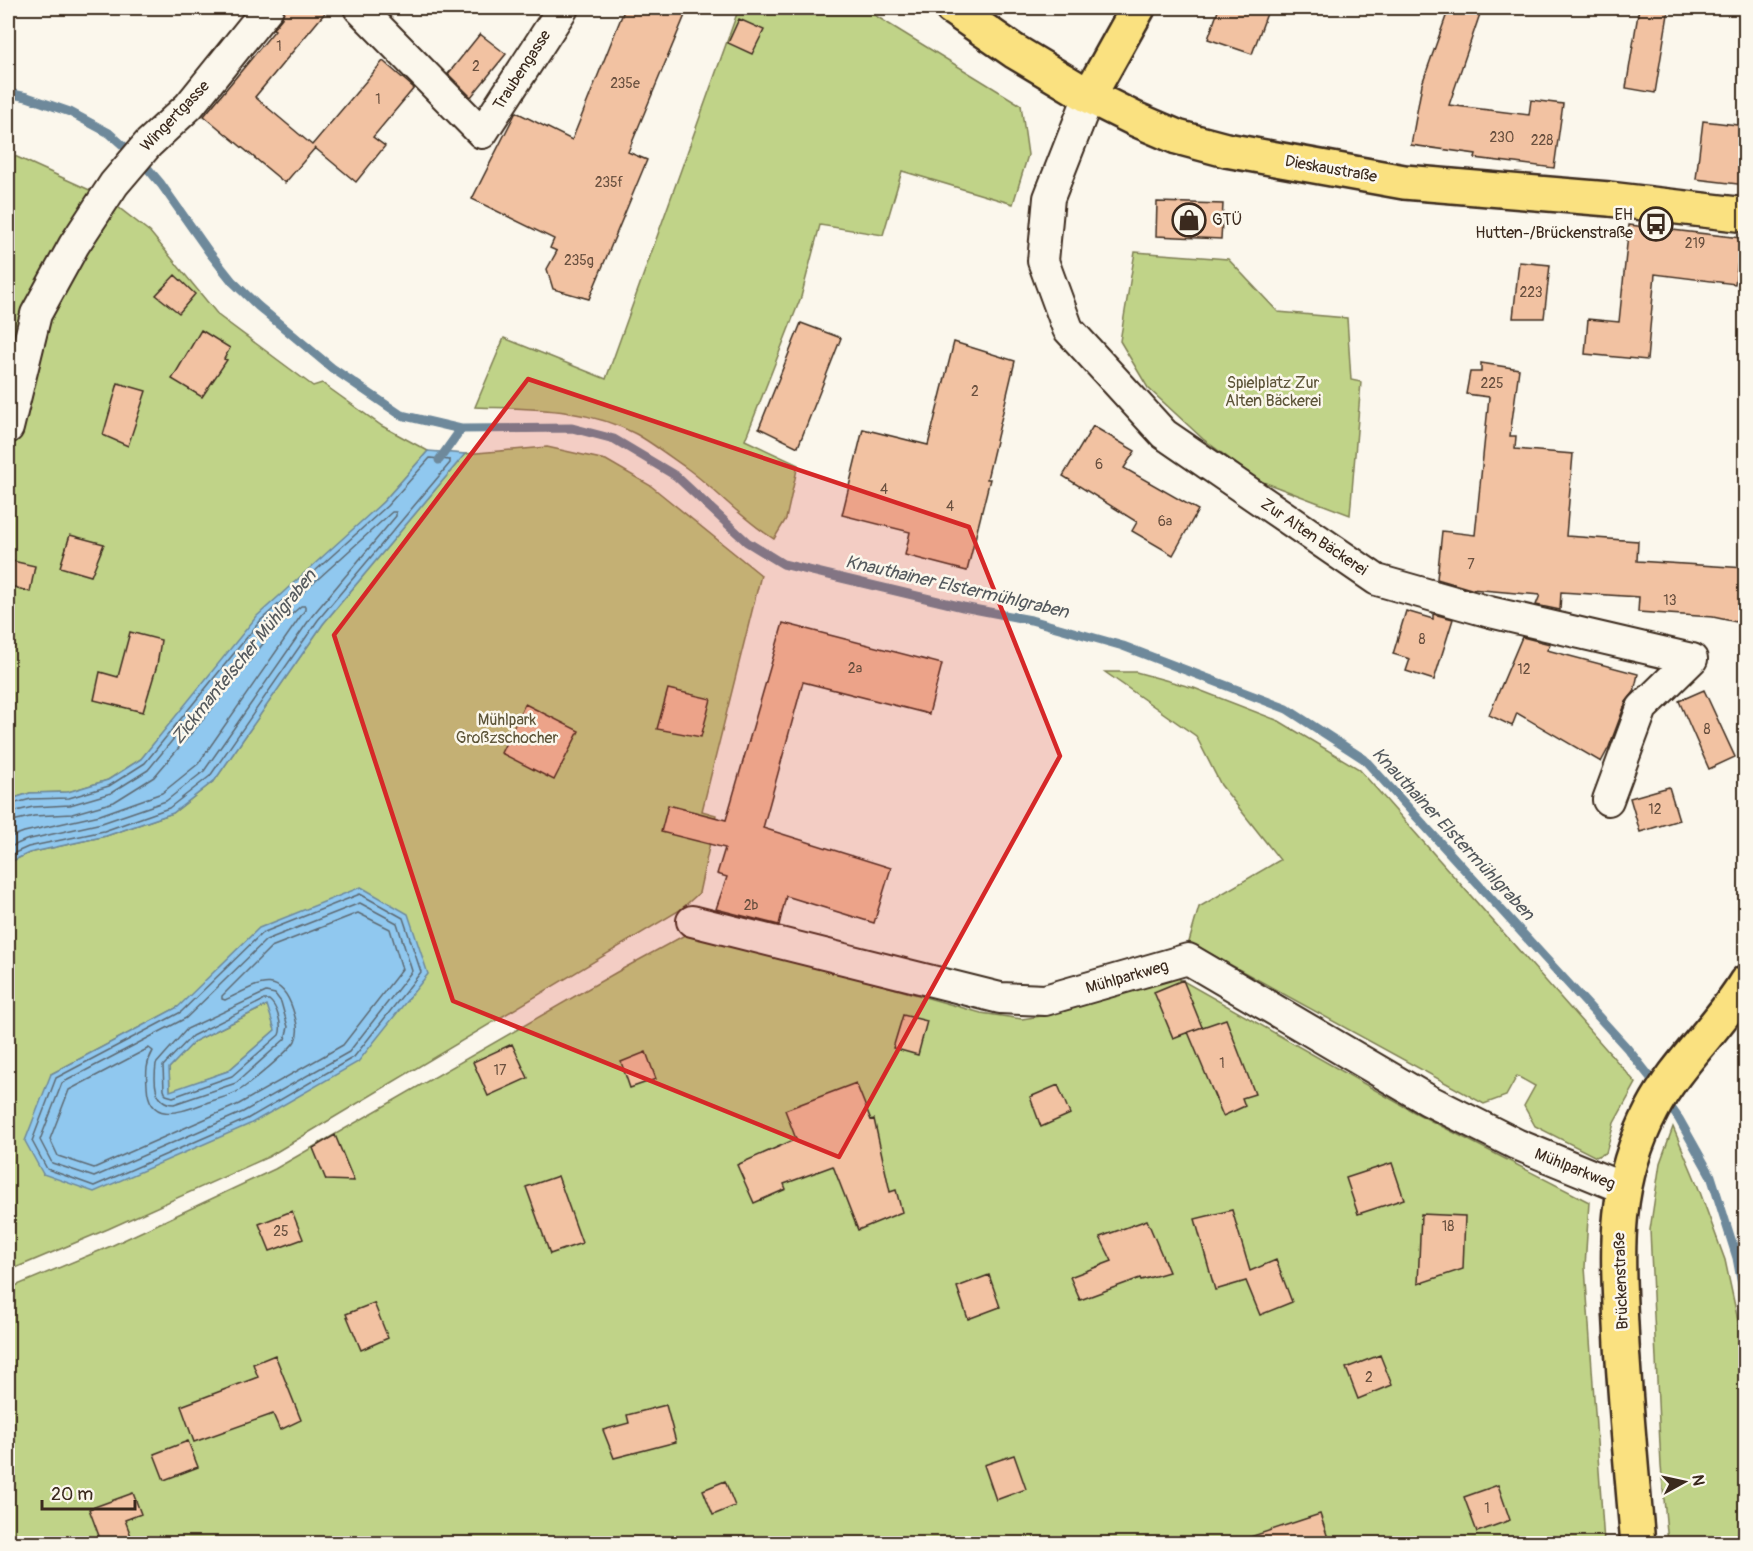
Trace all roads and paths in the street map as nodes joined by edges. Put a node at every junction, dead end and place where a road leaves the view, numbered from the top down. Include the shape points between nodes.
1 (268, 8) edge
2 (359, 8) edge
3 (563, 8) edge
4 (952, 8) edge
5 (1138, 8) edge
6 (1089, 96) junction
7 (1746, 215) edge
8 (8, 428) edge
9 (1608, 800) dead end
10 (692, 921) dead end
11 (1746, 982) edge
12 (1623, 1188) junction
13 (1638, 1544) edge

1 - 8 street, Wingertgasse via 189,106 127,168 74,246 36,314
2 - 3 street, Traubengasse via 482,133
4 - 6 main road, Dieskaustraße
5 - 6 main road
6 - 7 main road, Dieskaustraße via 1177,137 1278,160 1404,182
6 - 9 street, Zur Alten Bäckerei via 1049,198 1043,261 1068,329 1164,434 1377,580 1490,612 1692,659 1642,708
10 - 12 street, Mühlparkweg via 1000,998 1045,1000 1188,960 1428,1100 1516,1144
11 - 12 main road, Brückenstraße via 1719,1022 1665,1087 1636,1143
12 - 13 main road, Brückenstraße via 1617,1243

